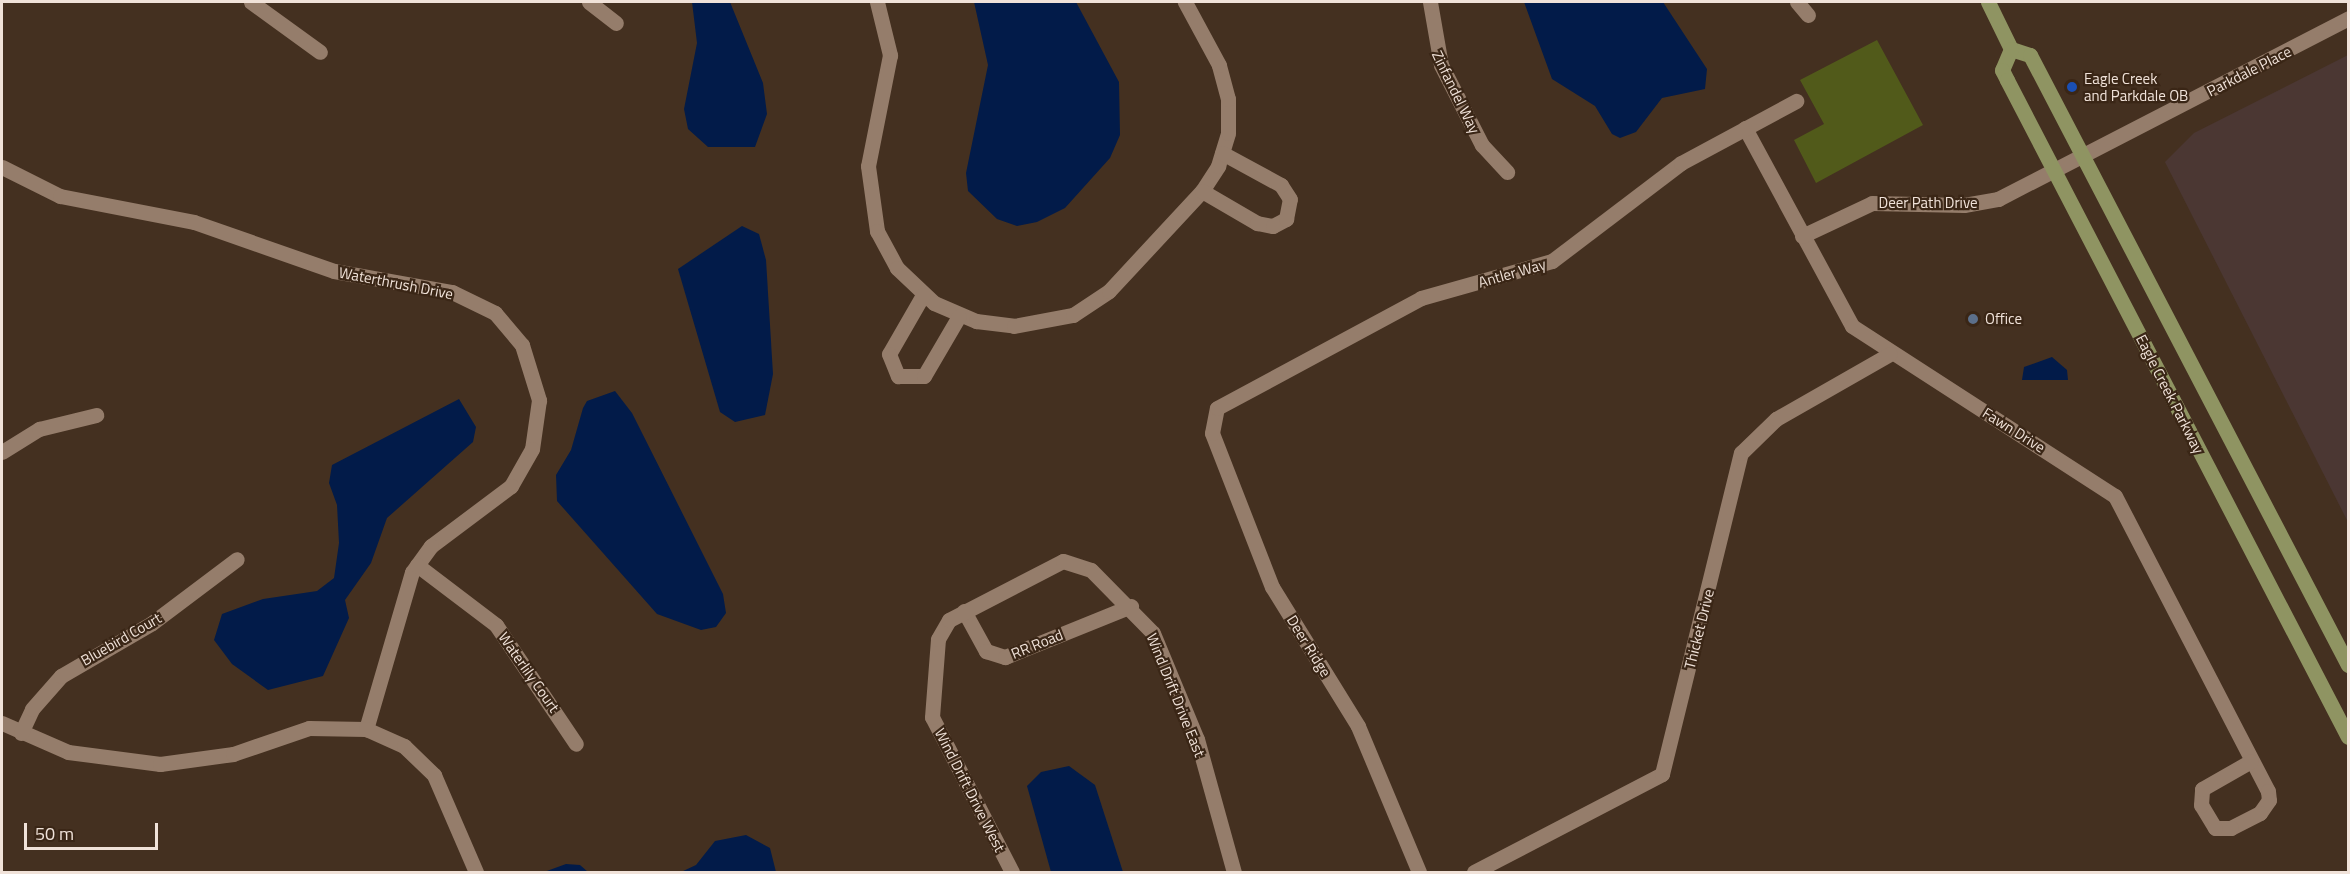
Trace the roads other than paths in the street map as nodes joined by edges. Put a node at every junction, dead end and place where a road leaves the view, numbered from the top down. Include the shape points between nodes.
1 (251, 2) edge
2 (589, 2) edge
3 (877, 2) edge
4 (1185, 2) edge
5 (1430, 2) edge
6 (1797, 2) edge
7 (1988, 2) edge
8 (1808, 15) dead end
9 (2349, 18) edge
10 (616, 23) dead end
11 (2011, 50) junction
12 (320, 52) dead end
13 (1796, 101) dead end
14 (1745, 128) junction
15 (1222, 153) junction
16 (2083, 156) junction
17 (2, 167) edge
18 (2054, 171) junction
19 (1507, 172) dead end
20 (1202, 191) junction
21 (1802, 236) junction
22 (923, 295) junction
23 (960, 316) junction
24 (1890, 354) junction
25 (96, 415) dead end
26 (1214, 415) joint
27 (2, 452) edge
28 (237, 559) dead end
29 (417, 565) junction
30 (1131, 606) junction
31 (964, 611) junction
32 (2349, 665) edge
33 (2, 723) edge
34 (366, 729) junction
35 (21, 733) junction
36 (2349, 737) edge
37 (576, 744) dead end
38 (2251, 761) junction
39 (476, 873) edge
40 (1011, 873) edge
41 (1233, 873) edge
42 (1419, 873) edge
43 (1474, 873) edge

1 - 12 street
2 - 10 street
3 - 22 street via 890,55 868,166 870,207 888,254
4 - 15 street via 1225,81 1229,116
5 - 19 street, Zinfandel Way via 1441,65 1482,146
6 - 8 street
7 - 11 main road
9 - 16 street, Parkdale Place
11 - 16 main road via 2030,55
11 - 18 main road, Eagle Creek Parkway via 2002,70
13 - 14 street, Antler Way
14 - 21 street, Fawn Drive
14 - 26 street, Antler Way via 1681,163 1552,261 1421,298 1225,401
15 - 20 street
15 - 20 street via 1287,191 1286,219 1273,226 1261,225
16 - 18 street, Parkdale Place
16 - 32 main road
17 - 29 street, Waterthrush Drive via 60,196 157,213 334,271 452,292 501,319 522,345 535,375 539,409 532,449 505,491 431,546
18 - 21 street, Deer Path Drive via 1987,203 1864,205
18 - 36 main road, Eagle Creek Parkway
20 - 23 street via 1121,279 1081,311 1014,326
21 - 24 street, Fawn Drive via 1845,318
22 - 23 street
22 - 23 street via 890,350 889,362 898,376 924,376
24 - 38 street, Fawn Drive via 2115,496
24 - 43 street, Thicket Drive via 1776,419 1742,453 1662,774
25 - 27 street via 55,423
26 - 42 street, Deer Ridge via 1212,433 1272,587 1358,726
28 - 35 street, Bluebird Court via 152,623 61,676 32,709
29 - 34 street, Waterthrush Drive via 399,599
29 - 37 street, Waterlily Court via 496,625
30 - 31 street, Wind Drift Drive East via 1088,567 1063,561
30 - 31 street, RR Road via 1005,657 986,651
30 - 41 street, Wind Drift Drive East via 1156,638 1197,739
31 - 40 street, Wind Drift Drive West via 949,620 938,639 932,717
33 - 35 street
34 - 35 street via 309,728 233,754 160,764 84,756
34 - 39 street via 404,746 434,775
38 - 38 street, Fawn Drive via 2268,791 2267,807 2231,828 2215,828 2201,805 2202,789

